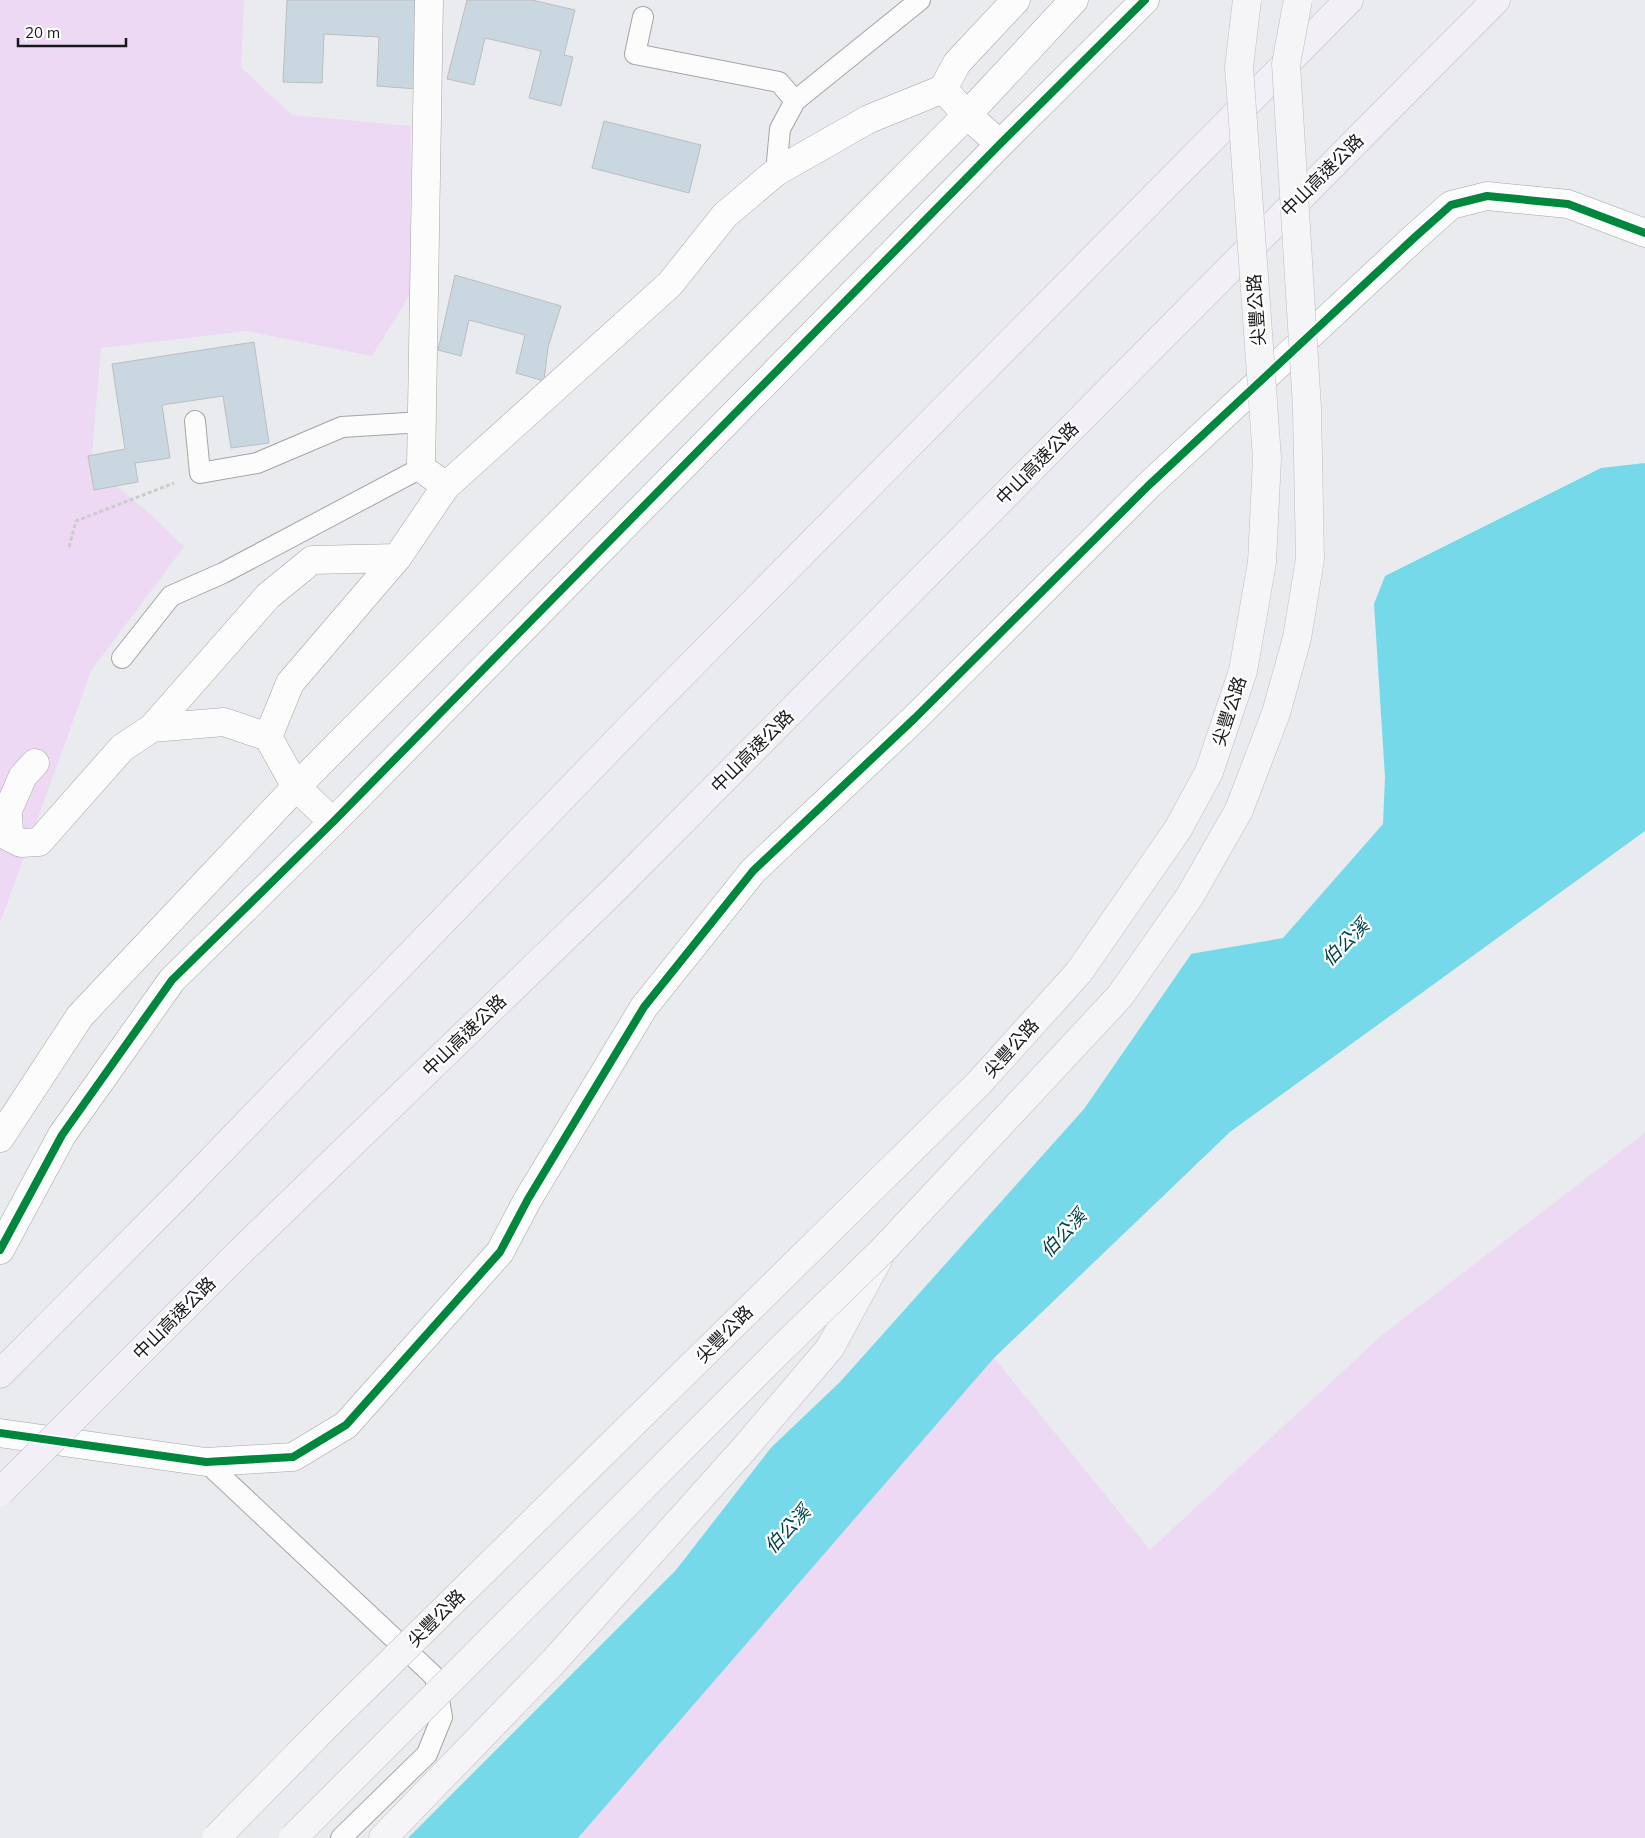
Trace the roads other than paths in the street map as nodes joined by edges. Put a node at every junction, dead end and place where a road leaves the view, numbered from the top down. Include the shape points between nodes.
1 (429, 0) edge
2 (920, 0) edge
3 (1016, 0) edge
4 (1074, 0) edge
5 (1145, 0) edge
6 (1247, 0) edge
7 (1298, 0) edge
8 (1349, 0) edge
9 (1496, 0) edge
10 (643, 17) dead end
11 (943, 89) junction
12 (795, 102) junction
13 (967, 115) junction
14 (1000, 144) junction
15 (776, 172) junction
16 (1645, 233) edge
17 (195, 421) dead end
18 (422, 422) junction
19 (421, 468) junction
20 (446, 486) junction
21 (397, 558) junction
22 (122, 658) dead end
23 (152, 728) junction
24 (268, 737) junction
25 (35, 763) dead end
26 (296, 787) junction
27 (333, 822) junction
28 (0, 1138) edge
29 (0, 1250) edge
30 (883, 1250) junction
31 (0, 1374) edge
32 (0, 1433) edge
33 (206, 1462) junction
34 (0, 1492) edge
35 (216, 1838) edge
36 (293, 1838) edge
37 (341, 1838) edge
38 (383, 1838) edge

1 - 18 street
2 - 12 lane
3 - 11 street via 957,63
4 - 13 street
5 - 14 street
6 - 35 main road, 尖豐公路, bridge via 1239,67 1267,458 1262,562 1242,671 1209,772 1178,829 1079,972 979,1083
7 - 30 main road, bridge via 1286,64 1307,408 1310,559 1298,638 1276,713 1239,810 1190,896 1120,996
8 - 31 highway via 647,710 178,1195
9 - 34 highway, 中山高速公路, bridge via 615,889 239,1253
10 - 12 lane via 635,54 779,82
11 - 13 street
11 - 15 street via 869,119
12 - 15 lane via 780,129
13 - 14 street
13 - 26 street
14 - 27 street
15 - 20 street via 725,215 670,284
16 - 33 street via 1568,204 1487,196 1451,204 1148,486 915,718 753,870 644,1007 528,1199 500,1252 346,1425 293,1457
17 - 18 lane via 200,473 256,463 342,427
18 - 19 street
19 - 20 street
19 - 22 lane via 223,573 171,596
20 - 21 street
21 - 23 street via 312,560 268,596
21 - 24 street via 290,683
23 - 24 street via 224,722
23 - 25 street via 122,748 39,842 21,843 9,837 8,810 23,776
24 - 26 street
26 - 27 street
26 - 28 street via 80,1016
27 - 29 street via 172,980 62,1135
30 - 36 main road, bridge
30 - 38 main road, bridge via 830,1348 554,1661
32 - 33 street
33 - 37 lane via 435,1678 442,1716 427,1754

